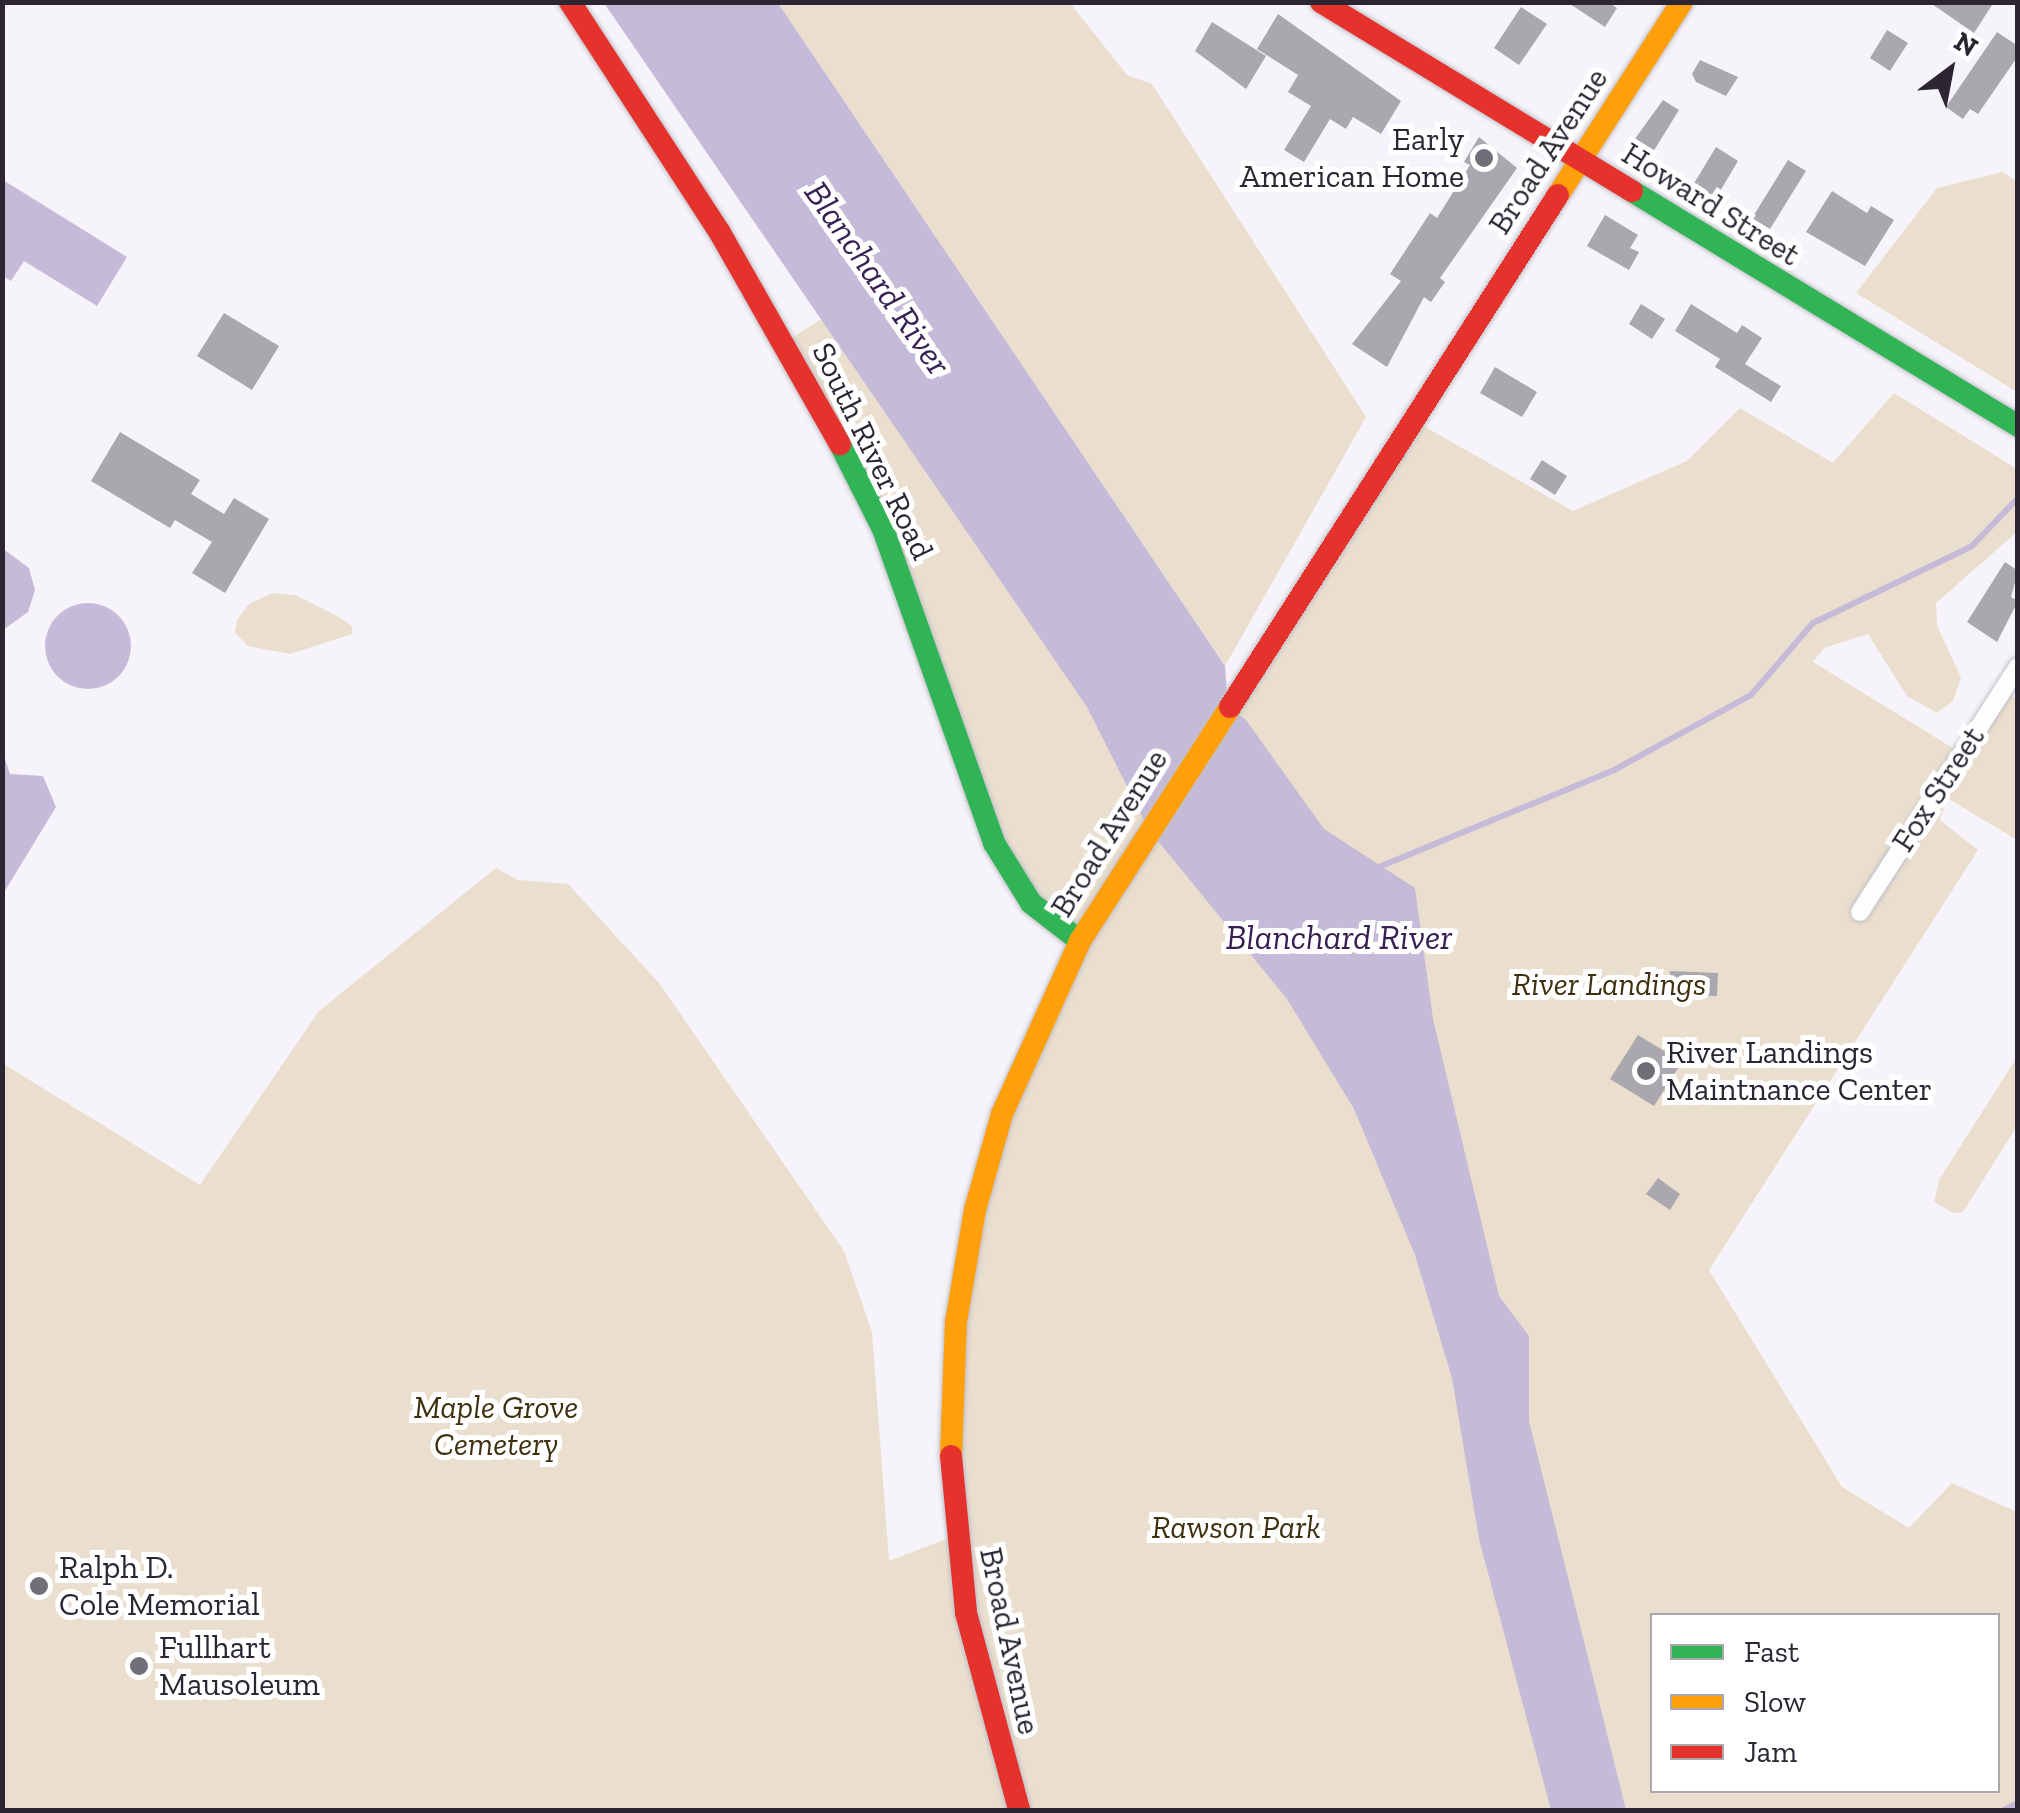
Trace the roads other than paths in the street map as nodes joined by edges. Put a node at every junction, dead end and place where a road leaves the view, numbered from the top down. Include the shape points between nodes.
1 (570, 2) edge
2 (1321, 2) edge
3 (1682, 2) edge
4 (1580, 161) junction
5 (2018, 426) edge
6 (2018, 666) edge
7 (1860, 912) dead end
8 (1080, 941) junction
9 (1019, 1810) edge

1 - 8 main road, South River Road via 720,233 842,447 882,529 994,844 1032,903
2 - 4 main road, Howard Street
3 - 4 main road, Broad Avenue
4 - 5 main road, Howard Street
4 - 8 main road, Broad Avenue
6 - 7 street, Fox Street
8 - 9 main road, Broad Avenue via 1022,1060 989,1154 964,1266 951,1379 950,1479 966,1613

